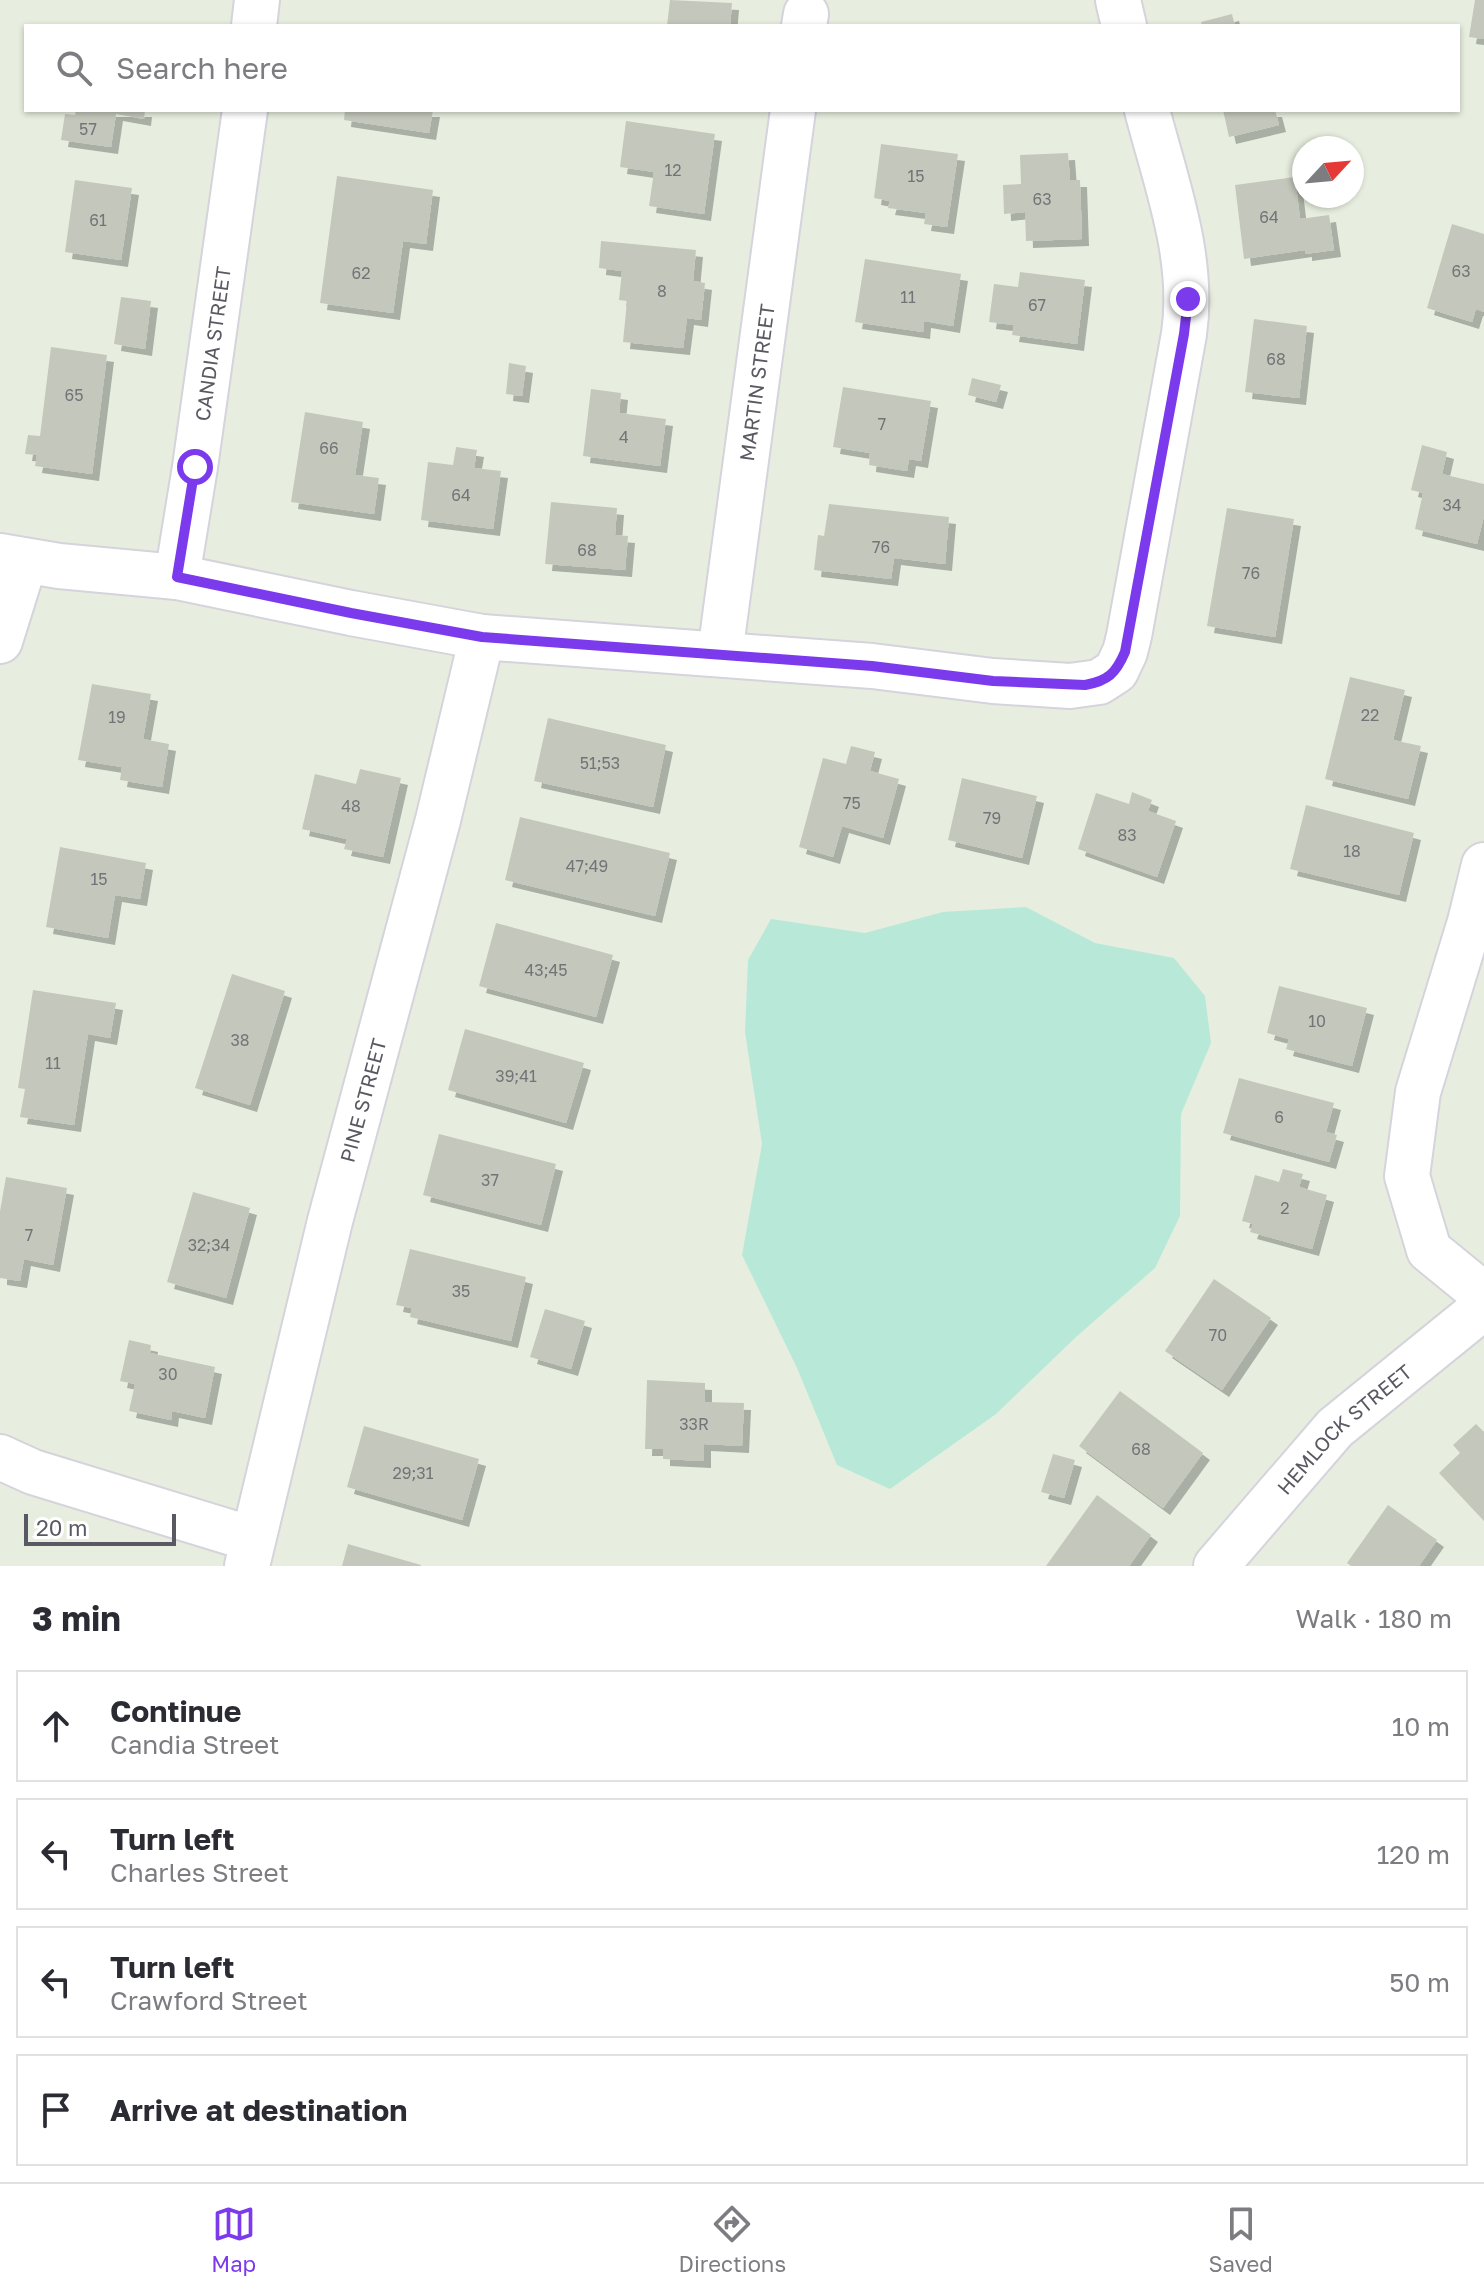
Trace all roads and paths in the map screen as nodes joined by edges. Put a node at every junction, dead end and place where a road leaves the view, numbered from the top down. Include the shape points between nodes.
1 (257, 0) edge
2 (1118, 0) edge
3 (254, 24) edge
4 (1124, 24) edge
5 (245, 112) edge
6 (793, 112) edge
7 (1148, 112) edge
8 (13, 558) edge
9 (177, 577) junction
10 (482, 637) junction
11 (0, 641) edge
12 (720, 654) junction
13 (1484, 865) edge
14 (1484, 1295) edge
15 (1484, 1307) edge
16 (0, 1457) edge
17 (250, 1552) edge
18 (1216, 1566) edge

1 - 3 street
2 - 4 street
5 - 9 street, CANDIA STREET
6 - 12 street, MARTIN STREET
7 - 12 street via 1182,249 1188,299 1120,665 1099,682 1070,686
8 - 9 street
8 - 11 street
9 - 10 street
10 - 12 street
10 - 17 street, PINE STREET
13 - 14 street via 1418,1092 1407,1176 1429,1250
15 - 18 street, HEMLOCK STREET via 1335,1428
16 - 17 street

